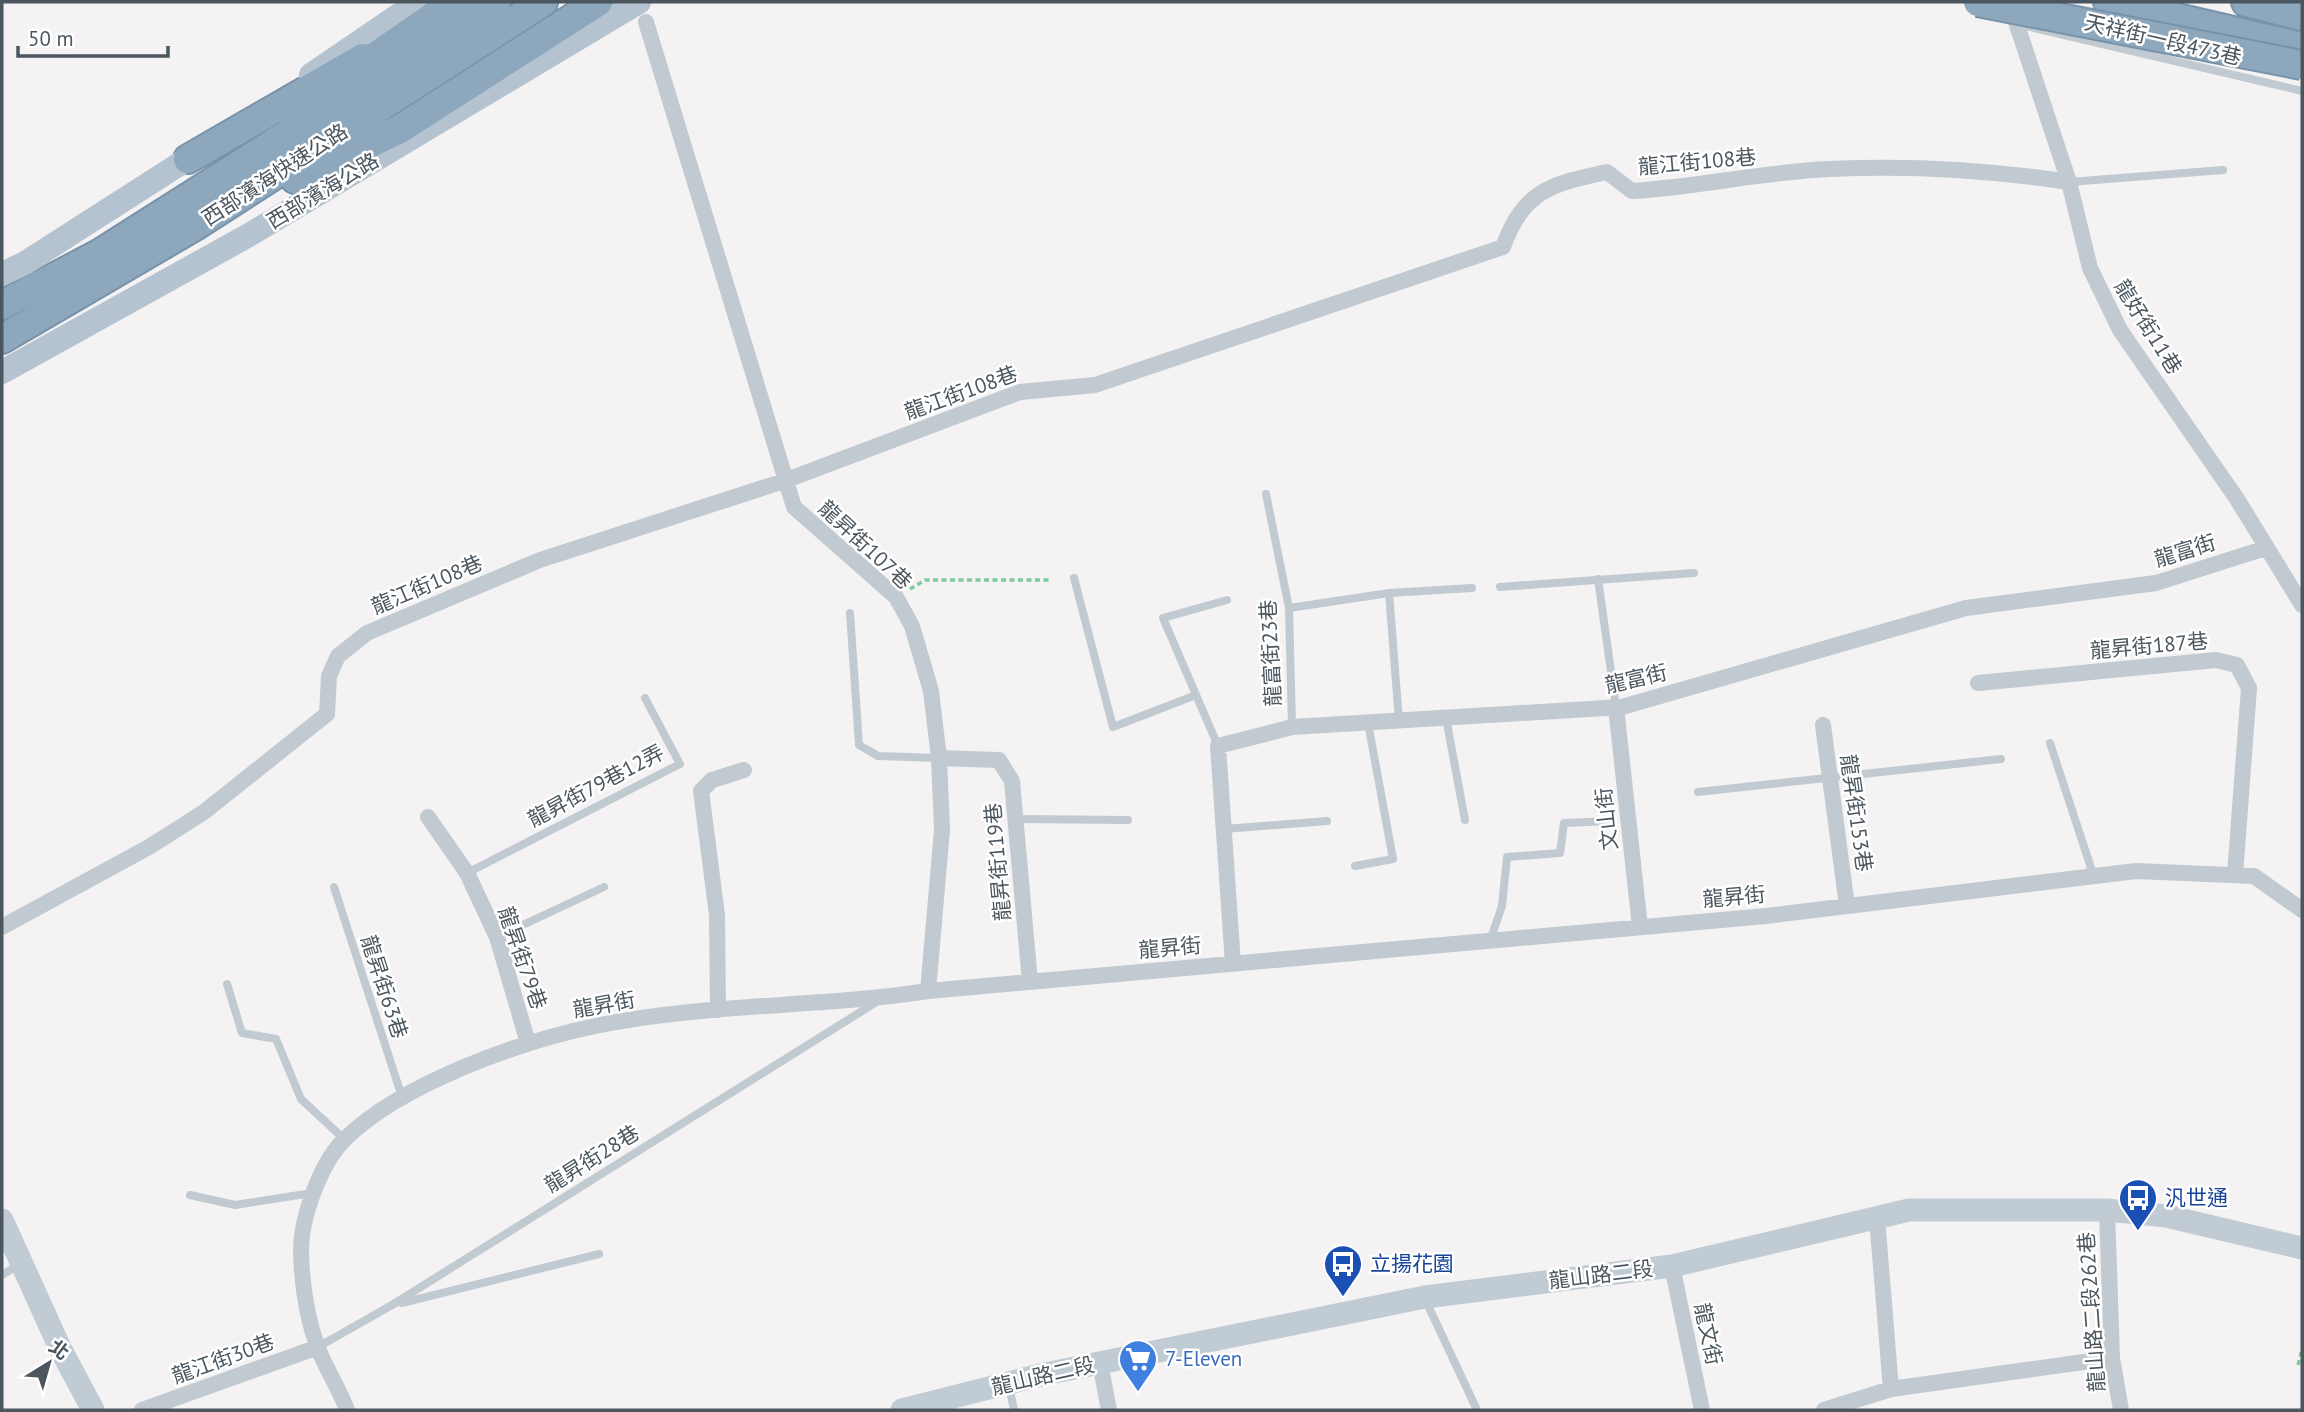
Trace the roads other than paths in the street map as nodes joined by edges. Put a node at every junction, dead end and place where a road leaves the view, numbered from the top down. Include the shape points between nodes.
1 (418, 2) edge
2 (454, 2) edge
3 (496, 2) edge
4 (542, 2) edge
5 (598, 2) edge
6 (1979, 2) edge
7 (2009, 2) edge
8 (2108, 2) edge
9 (2246, 2) edge
10 (643, 12) edge
11 (2302, 16) edge
12 (2017, 24) junction
13 (402, 35) junction
14 (2302, 47) edge
15 (2302, 65) edge
16 (2302, 91) edge
17 (188, 159) junction
18 (2223, 170) dead end
19 (2069, 182) junction
20 (194, 192) junction
21 (195, 226) junction
22 (2, 274) edge
23 (2, 305) edge
24 (2, 338) edge
25 (2, 372) edge
26 (784, 481) junction
27 (1266, 494) dead end
28 (2266, 548) junction
29 (1694, 573) dead end
30 (1074, 578) dead end
31 (1598, 579) junction
32 (1500, 587) dead end
33 (1472, 588) dead end
34 (1389, 593) junction
35 (1227, 600) dead end
36 (2302, 605) edge
37 (1289, 608) junction
38 (850, 614) dead end
39 (1978, 683) dead end
40 (1196, 695) junction
41 (645, 698) dead end
42 (1616, 707) junction
43 (1446, 718) junction
44 (1399, 721) junction
45 (1368, 723) junction
46 (1823, 725) dead end
47 (1292, 727) junction
48 (2050, 743) dead end
49 (1218, 746) junction
50 (939, 758) junction
51 (2001, 759) dead end
52 (744, 769) dead end
53 (1830, 776) junction
54 (1698, 792) dead end
55 (428, 817) dead end
56 (1015, 818) junction
57 (1128, 820) dead end
58 (1465, 820) dead end
59 (1327, 821) dead end
60 (1611, 821) dead end
61 (1224, 829) junction
62 (1355, 866) dead end
63 (467, 873) junction
64 (2235, 875) junction
65 (2094, 877) junction
66 (334, 887) dead end
67 (604, 887) dead end
68 (1847, 906) junction
69 (2302, 909) edge
70 (2, 927) edge
71 (1640, 927) junction
72 (497, 937) junction
73 (1490, 941) junction
74 (1233, 964) junction
75 (1030, 982) junction
76 (227, 984) dead end
77 (928, 991) junction
78 (883, 998) junction
79 (718, 1010) junction
80 (528, 1043) junction
81 (401, 1097) junction
82 (344, 1139) junction
83 (312, 1193) junction
84 (190, 1195) dead end
85 (2107, 1210) junction
86 (1877, 1218) junction
87 (2, 1220) edge
88 (2301, 1245) edge
89 (599, 1254) dead end
90 (1672, 1266) junction
91 (12, 1269) edge
92 (1424, 1297) junction
93 (393, 1305) junction
94 (318, 1347) junction
95 (2112, 1358) junction
96 (1100, 1363) junction
97 (1008, 1384) junction
98 (1891, 1389) junction
99 (93, 1410) edge
100 (142, 1410) edge
101 (346, 1410) edge
102 (902, 1410) edge
103 (1014, 1410) edge
104 (1109, 1410) edge
105 (1477, 1410) edge
106 (1702, 1410) edge
107 (1824, 1410) edge
108 (2121, 1410) edge

1 - 17 main road
2 - 13 highway
3 - 20 highway, 西部濱海快速公路
4 - 21 highway, 西部濱海快速公路
5 - 21 highway via 400,130
6 - 15 highway, bridge
7 - 12 street, 龍好街11巷
8 - 14 highway
9 - 11 highway
10 - 25 main road, 西部濱海公路
10 - 26 street, 龍昇街107巷
12 - 16 lane, 天祥街一段473巷
12 - 19 street, 龍好街11巷
13 - 17 highway
13 - 20 highway
17 - 22 main road
18 - 19 lane
19 - 26 street, 龍江街108巷 via 1999,171 1893,169 1827,169 1632,191 1607,172 1564,181 1532,198 1514,219 1503,247 1094,385 1020,392
19 - 28 street, 龍好街11巷 via 2090,268 2120,330
20 - 23 highway, 西部濱海快速公路 via 99,254
21 - 24 highway, 西部濱海快速公路
26 - 50 street, 龍昇街107巷 via 794,507 812,526 896,597 912,626 931,691
26 - 70 street, 龍江街108巷 via 540,560 367,633 338,656 329,676 327,714 204,812
27 - 37 lane, 龍富街23巷
28 - 36 street, 龍好街11巷
28 - 42 street, 龍富街 via 2156,583 1966,607
29 - 31 lane
30 - 40 lane via 1113,727
31 - 32 lane
31 - 42 lane
33 - 34 lane
34 - 37 lane
34 - 44 lane
35 - 40 lane via 1163,618
37 - 47 lane, 龍富街23巷
38 - 50 lane via 859,745 878,755
39 - 64 street, 龍昇街187巷 via 2216,660 2237,665 2249,688
40 - 49 lane
41 - 63 lane, 龍昇街79巷12弄 via 680,764
42 - 43 street, 龍富街
42 - 71 street, 文山街
43 - 44 street, 龍富街
43 - 58 lane
44 - 45 street, 龍富街
45 - 47 street, 龍富街
45 - 62 lane via 1393,859
46 - 53 street, 龍昇街153巷
47 - 49 street, 龍富街
48 - 65 lane
49 - 61 street
50 - 56 street, 龍昇街119巷 via 999,760 1012,781
50 - 77 street, 龍昇街107巷 via 942,830
51 - 53 lane
52 - 79 street via 712,780 701,792 718,915
53 - 54 lane
53 - 68 street, 龍昇街153巷
55 - 63 street, 龍昇街79巷
56 - 57 lane
56 - 75 street, 龍昇街119巷
59 - 61 lane
60 - 73 lane via 1564,823 1560,853 1507,858 1502,906
61 - 74 street
63 - 72 street, 龍昇街79巷
64 - 65 street, 龍昇街 via 2136,872
64 - 69 street, 龍昇街 via 2254,876
65 - 68 street, 龍昇街
66 - 81 lane, 龍昇街63巷
67 - 72 lane
68 - 71 street, 龍昇街
71 - 73 street, 龍昇街
72 - 80 street, 龍昇街79巷
73 - 74 street, 龍昇街
74 - 75 street, 龍昇街
75 - 77 street, 龍昇街
76 - 82 lane via 242,1033 276,1039 301,1099
77 - 78 street, 龍昇街
78 - 79 street, 龍昇街
78 - 93 lane, 龍昇街28巷
79 - 80 street, 龍昇街 via 596,1026
80 - 81 street, 龍昇街
81 - 82 street, 龍昇街
82 - 83 street, 龍昇街
83 - 84 lane via 235,1205
83 - 94 street, 龍昇街 via 301,1251 305,1296
85 - 86 street, 龍山路二段 via 1909,1210
85 - 88 street, 龍山路二段 via 2166,1216
85 - 95 street, 龍山路二段262巷
86 - 90 street, 龍山路二段
86 - 98 street
87 - 91 street
89 - 93 lane
90 - 92 street, 龍山路二段
90 - 106 street, 龍文街
91 - 99 street
92 - 96 street, 龍山路二段
92 - 105 lane
93 - 94 lane, 龍昇街28巷
94 - 100 street, 龍江街30巷
94 - 101 street, 龍昇街
95 - 98 street
95 - 108 street, 龍山路二段262巷
96 - 97 street, 龍山路二段
96 - 104 street
97 - 102 street, 龍山路二段
97 - 103 lane
98 - 107 street

